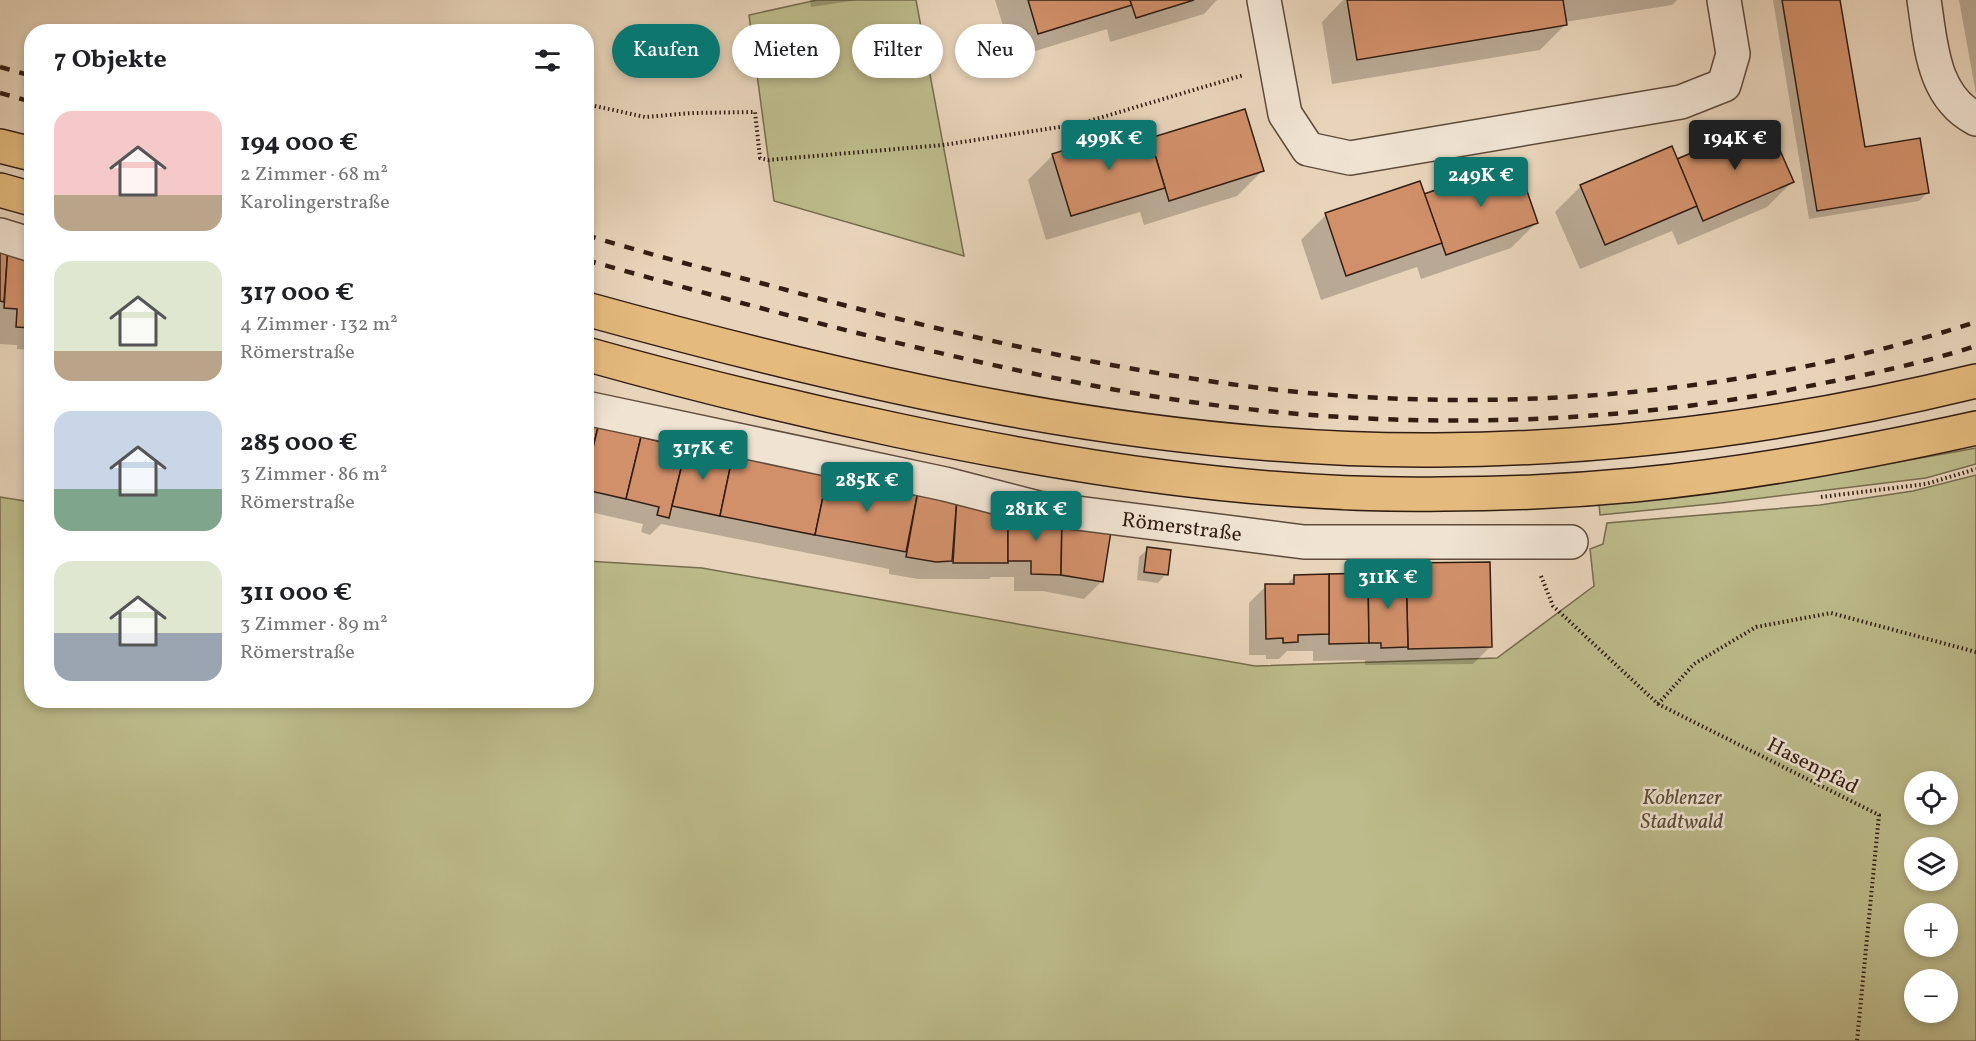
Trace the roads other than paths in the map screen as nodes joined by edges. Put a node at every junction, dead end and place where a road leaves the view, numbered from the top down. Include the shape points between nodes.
1 (1264, 0) edge
2 (1724, 0) edge
3 (1924, 0) edge
4 (1976, 119) edge
5 (0, 146) edge
6 (24, 152) edge
7 (0, 190) edge
8 (24, 197) edge
9 (0, 235) edge
10 (24, 242) edge
11 (594, 311) edge
12 (594, 356) edge
13 (1976, 381) edge
14 (594, 410) edge
15 (1976, 428) edge
16 (1571, 542) dead end

1 - 2 street via 1285,114 1308,149 1350,158 1682,102 1724,86 1733,54
3 - 4 street via 1933,56 1945,91
5 - 6 highway
7 - 8 highway
9 - 10 street
11 - 13 highway via 801,364 975,402 1220,439 1337,447 1435,450 1634,441 1758,425 1889,402
12 - 15 highway via 795,408 962,444 1107,469 1222,484 1321,491 1440,494 1635,485 1766,469
14 - 16 street, Römerstraße via 945,484 1038,508 1304,542

